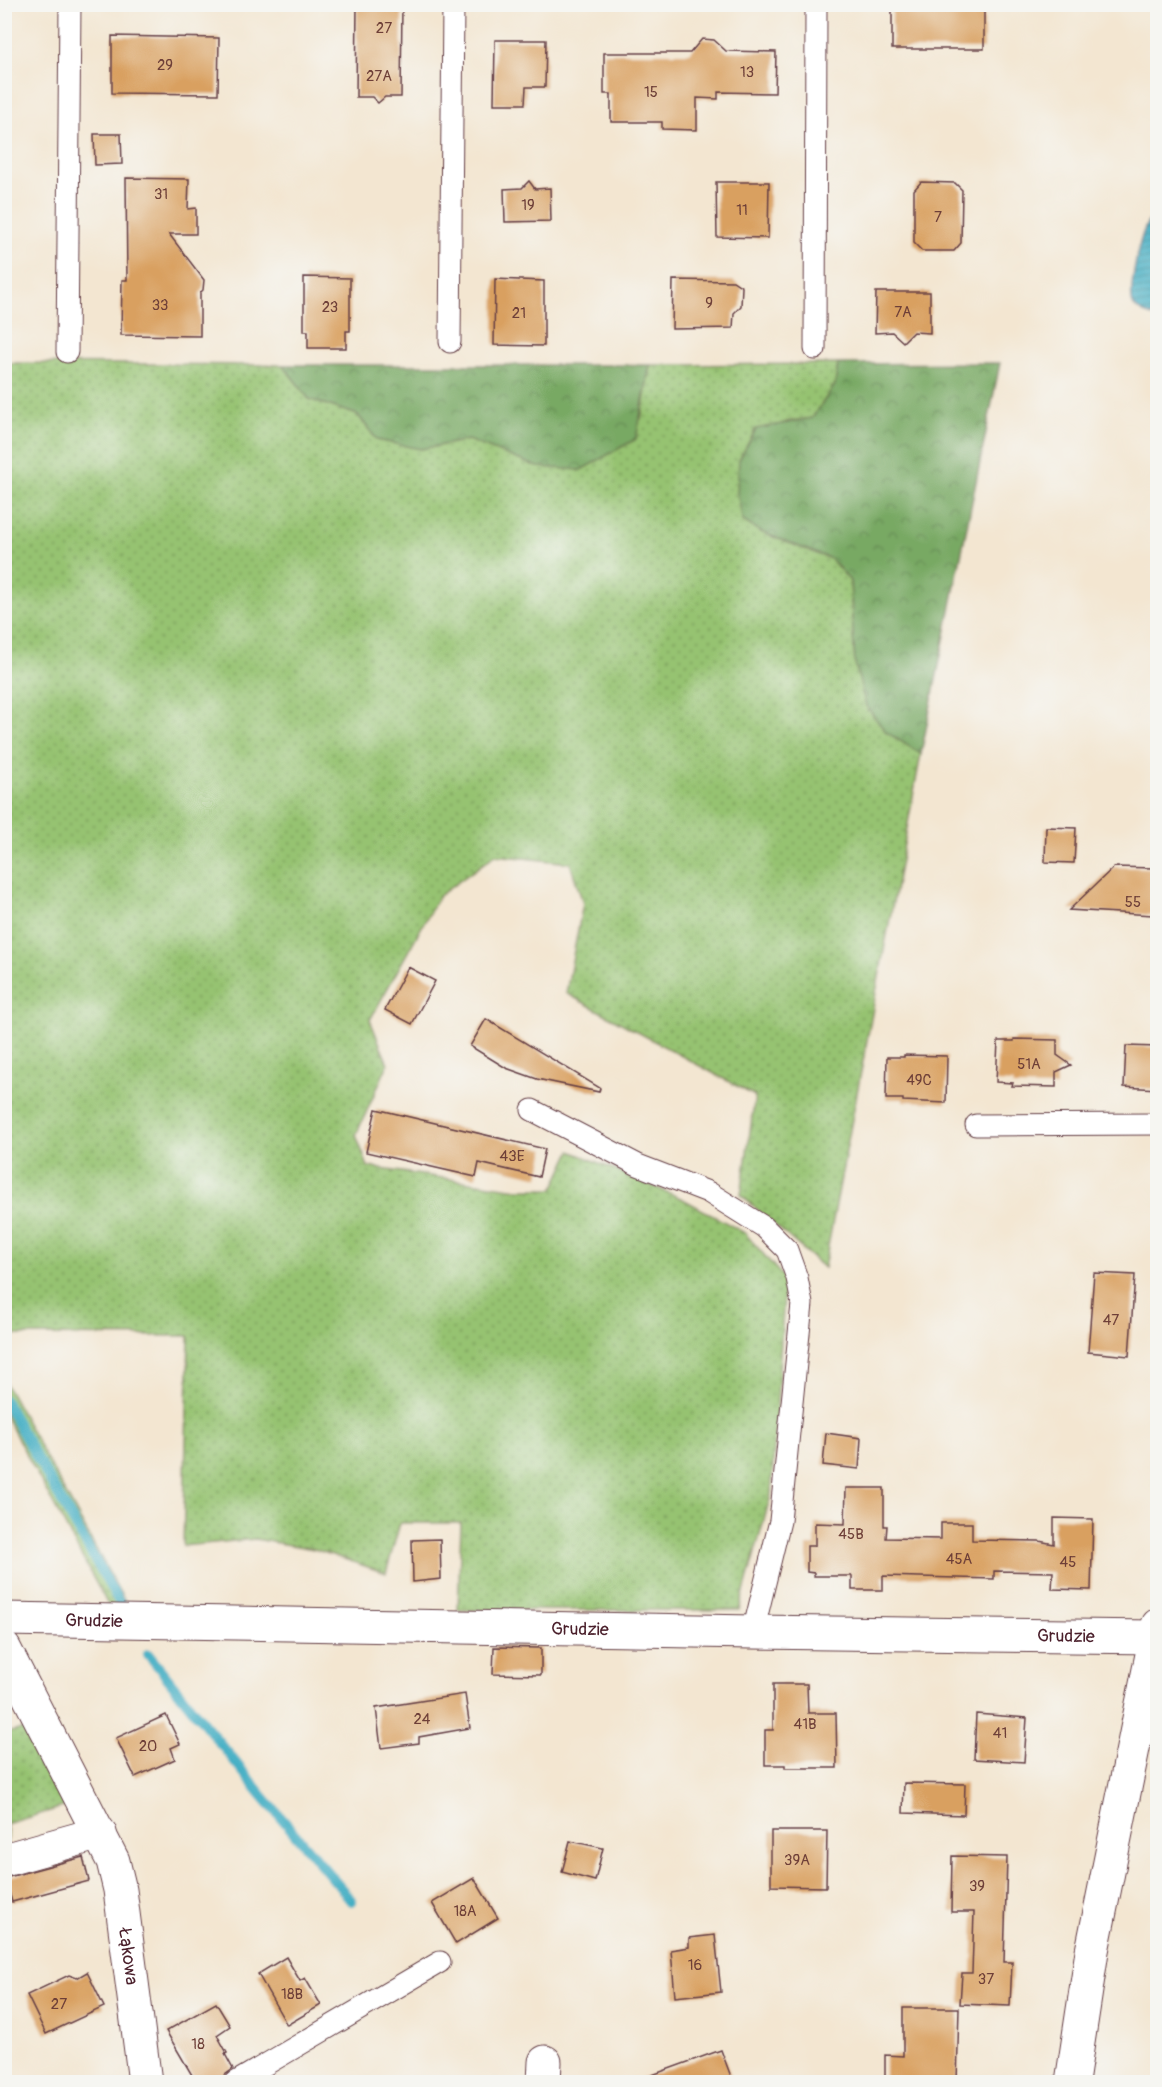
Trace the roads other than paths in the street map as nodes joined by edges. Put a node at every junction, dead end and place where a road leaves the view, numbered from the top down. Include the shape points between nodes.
1 (70, 4) edge
2 (453, 4) edge
3 (816, 4) edge
4 (450, 342) dead end
5 (815, 349) dead end
6 (66, 352) dead end
7 (532, 1110) dead end
8 (1158, 1124) edge
9 (976, 1125) dead end
10 (4, 1619) edge
11 (1156, 1631) edge
12 (753, 1632) junction
13 (4, 1648) edge
14 (1149, 1710) edge
15 (100, 1833) junction
16 (4, 1860) edge
17 (440, 1962) dead end
18 (145, 2082) edge
19 (236, 2082) edge
20 (1072, 2082) edge

1 - 6 lane
2 - 4 lane
3 - 5 lane
7 - 12 lane via 638,1164 708,1192 764,1227 787,1250 802,1304 780,1521
8 - 9 lane
10 - 12 street, Grudzie
11 - 12 street, Grudzie
11 - 14 street, Grudzie
13 - 15 street, Łąkowa
14 - 20 street, Grudzie via 1092,1951
15 - 16 street
15 - 18 street, Łąkowa via 120,1890
17 - 19 lane

